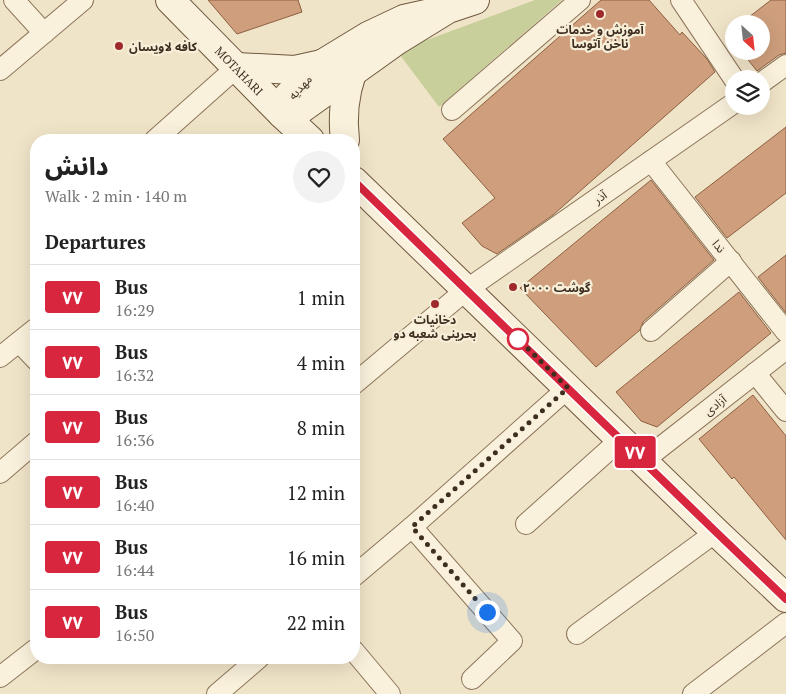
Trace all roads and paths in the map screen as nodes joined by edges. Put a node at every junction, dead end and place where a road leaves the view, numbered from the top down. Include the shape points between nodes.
1 (14, 0) edge
2 (83, 0) edge
3 (170, 0) edge
4 (580, 0) edge
5 (681, 0) edge
6 (467, 2) edge
7 (44, 33) junction
8 (322, 64) junction
9 (786, 65) edge
10 (237, 68) junction
11 (0, 70) edge
12 (728, 70) edge
13 (352, 73) junction
14 (770, 77) edge
15 (725, 109) edge
16 (452, 110) dead end
17 (282, 114) junction
18 (162, 134) edge
19 (304, 134) edge
20 (345, 134) edge
21 (651, 161) junction
22 (360, 187) edge
23 (732, 262) junction
24 (466, 290) junction
25 (651, 330) dead end
26 (786, 332) edge
27 (30, 333) edge
28 (19, 342) junction
29 (786, 349) edge
30 (30, 354) edge
31 (0, 357) edge
32 (756, 373) junction
33 (360, 379) edge
34 (568, 388) junction
35 (786, 411) edge
36 (621, 439) junction
37 (30, 446) edge
38 (643, 461) junction
39 (3, 464) edge
40 (526, 524) dead end
41 (412, 527) junction
42 (716, 532) junction
43 (360, 571) edge
44 (786, 598) edge
45 (786, 623) edge
46 (577, 634) dead end
47 (30, 653) edge
48 (360, 658) edge
49 (252, 664) edge
50 (0, 678) edge
51 (472, 679) dead end
52 (388, 693) edge
53 (217, 694) edge
54 (693, 694) edge

1 - 7 street
2 - 7 street
3 - 10 main road, MOTAHARI
4 - 16 street
5 - 12 street
6 - 8 main road, مهدیه via 404,18
6 - 13 main road, مهدیه via 396,41
7 - 11 street
8 - 10 main road via 295,70
8 - 17 main road, مهدیه via 288,96
9 - 14 street
10 - 17 main road, MOTAHARI
10 - 18 street
13 - 17 main road, مهدیه via 301,109
13 - 20 main road via 343,102
15 - 21 street, آذر
17 - 19 main road, MOTAHARI
21 - 23 street, ندا
21 - 24 street, آذر
22 - 24 main road
23 - 25 street
23 - 26 street, ندا
24 - 33 street, آذر
24 - 34 main road
27 - 28 street
28 - 30 street
28 - 31 street
29 - 32 street, آزادی
32 - 35 street
32 - 38 street, آزادی
34 - 36 main road
34 - 41 street
36 - 38 main road
36 - 40 street
37 - 39 street
38 - 42 main road
41 - 43 street
41 - 51 street via 512,641
42 - 44 main road
42 - 46 street
45 - 54 street
47 - 50 street
48 - 52 street
49 - 53 street

